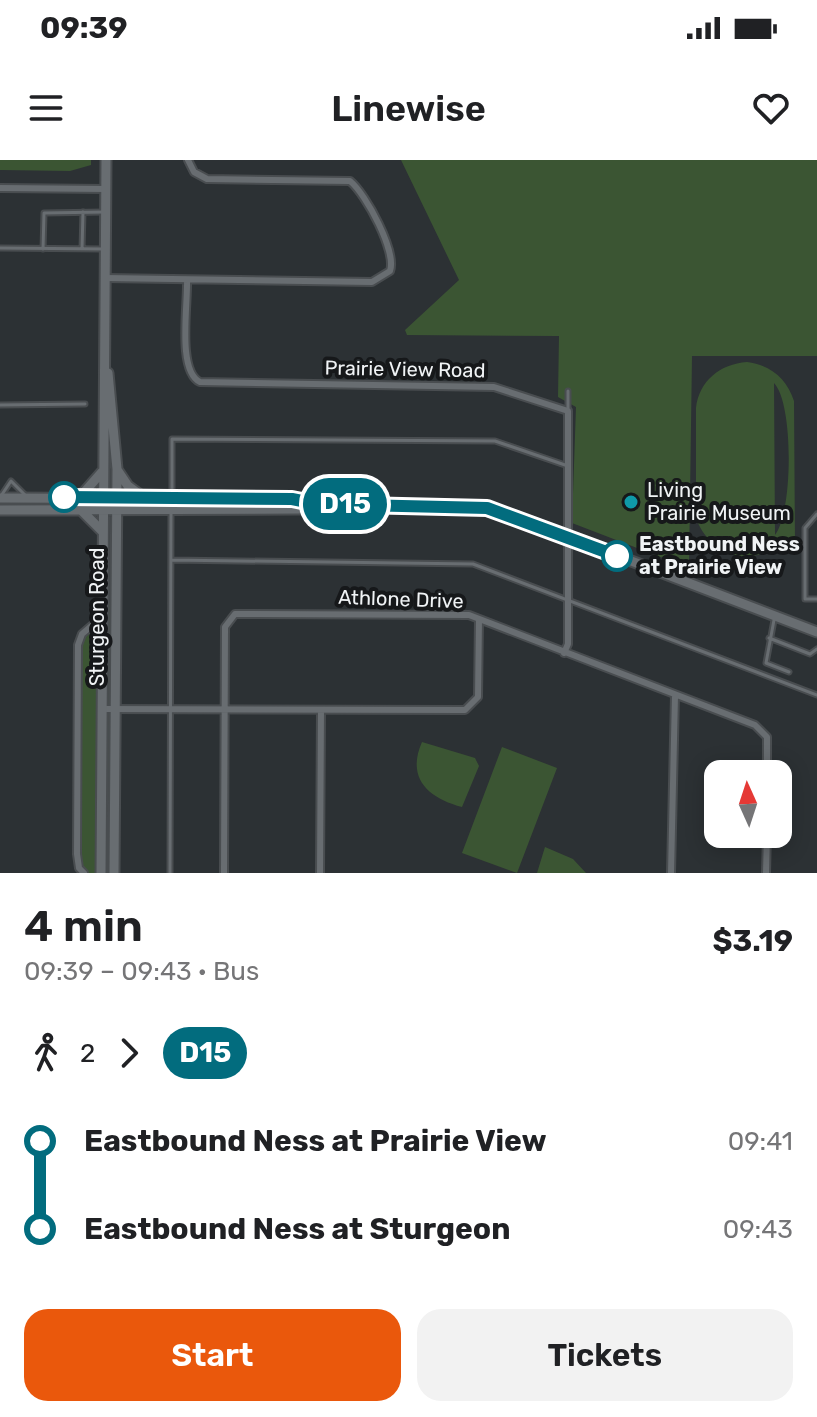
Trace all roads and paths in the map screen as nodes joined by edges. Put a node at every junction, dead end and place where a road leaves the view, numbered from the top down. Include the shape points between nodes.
1 (106, 160) edge
2 (188, 160) edge
3 (0, 188) edge
4 (106, 189) junction
5 (83, 212) junction
6 (105, 212) junction
7 (0, 248) edge
8 (43, 249) junction
9 (82, 249) junction
10 (105, 249) junction
11 (105, 278) junction
12 (187, 280) junction
13 (105, 362) junction
14 (568, 391) dead end
15 (85, 404) dead end
16 (0, 405) edge
17 (568, 411) junction
18 (568, 466) junction
19 (104, 469) junction
20 (117, 469) junction
21 (116, 496) junction
22 (80, 497) junction
23 (104, 497) junction
24 (143, 497) junction
25 (172, 497) junction
26 (0, 498) edge
27 (30, 498) junction
28 (317, 504) junction
29 (80, 509) junction
30 (104, 509) junction
31 (116, 509) junction
32 (171, 509) junction
33 (0, 510) edge
34 (817, 514) edge
35 (103, 533) junction
36 (568, 536) junction
37 (171, 560) junction
38 (817, 599) edge
39 (568, 600) junction
40 (103, 616) junction
41 (776, 616) junction
42 (479, 619) junction
43 (817, 632) edge
44 (769, 638) junction
45 (817, 651) edge
46 (564, 653) junction
47 (789, 672) dead end
48 (675, 695) junction
49 (817, 695) edge
50 (102, 709) junction
51 (115, 709) junction
52 (171, 709) junction
53 (225, 709) junction
54 (321, 710) junction
55 (767, 760) edge
56 (767, 848) edge
57 (84, 873) edge
58 (101, 873) edge
59 (114, 873) edge
60 (170, 873) edge
61 (224, 873) edge
62 (320, 873) edge
63 (671, 873) edge
64 (766, 873) edge

1 - 4 main road, Sturgeon Road
2 - 12 street via 194,172 207,179 350,181 361,192 393,260 387,276 372,282
3 - 4 street
4 - 6 main road, Sturgeon Road
5 - 6 lane
5 - 8 lane via 44,213
5 - 9 lane
6 - 10 main road, Sturgeon Road
7 - 8 lane
8 - 9 lane
9 - 10 lane
10 - 11 main road, Sturgeon Road
11 - 12 street
11 - 13 main road, Sturgeon Road
12 - 17 street, Prairie View Road via 186,364 192,379 200,382 494,387
13 - 19 main road, Sturgeon Road
13 - 20 main road, Sturgeon Road
14 - 17 lane
15 - 16 lane
17 - 18 street
18 - 25 lane via 495,441 172,439
18 - 36 street
19 - 22 main road
19 - 23 main road, Sturgeon Road
20 - 21 main road, Sturgeon Road
20 - 24 main road
21 - 23 main road
21 - 24 main road
21 - 31 main road, Sturgeon Road
22 - 23 main road
22 - 27 main road
23 - 30 main road, Sturgeon Road
24 - 25 main road
25 - 28 main road
26 - 27 main road
26 - 27 lane via 11,481
28 - 32 main road via 299,509
28 - 36 main road via 474,506
29 - 30 main road
29 - 33 main road
29 - 35 main road
30 - 31 main road
30 - 35 main road, Sturgeon Road
31 - 32 main road
31 - 51 main road, Sturgeon Road
32 - 37 lane
34 - 38 lane via 805,528 805,599
35 - 40 main road, Sturgeon Road
36 - 39 street
36 - 41 main road
37 - 39 lane via 473,564
37 - 52 lane
39 - 46 street
39 - 49 lane
40 - 50 main road, Sturgeon Road
40 - 57 street, Sturgeon Road via 82,634 78,645 77,854
41 - 43 main road
41 - 44 lane
42 - 46 street, Athlone Drive
42 - 53 street, Athlone Drive via 433,613 235,614 225,627
42 - 54 street via 478,697 472,706
44 - 45 lane via 810,654
44 - 47 lane via 766,663
46 - 48 street, Athlone Drive
48 - 55 street, Athlone Drive via 760,729 767,737
48 - 63 street
50 - 51 street
50 - 58 main road, Sturgeon Road
51 - 52 street
51 - 59 main road, Sturgeon Road
52 - 53 street
52 - 60 lane
53 - 54 street
53 - 61 street, Athlone Drive
54 - 62 street
56 - 64 street

